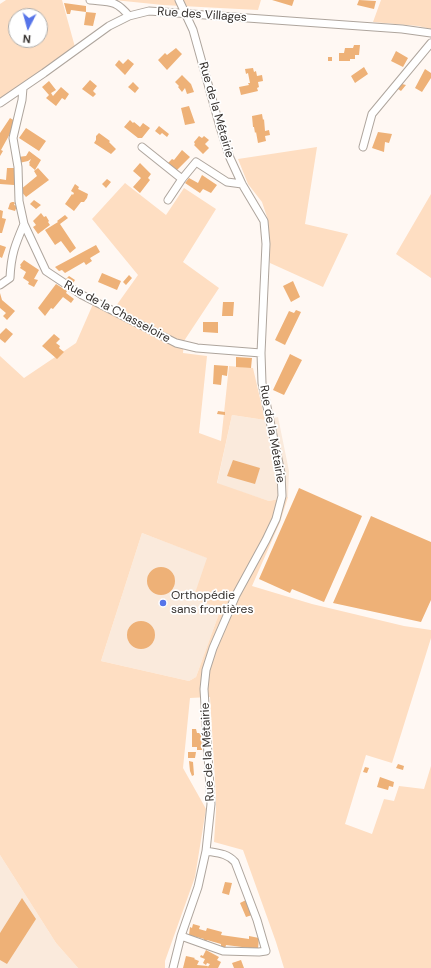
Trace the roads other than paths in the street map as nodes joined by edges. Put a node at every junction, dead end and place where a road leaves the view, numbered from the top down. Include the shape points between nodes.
1 (90, 0) edge
2 (179, 0) edge
3 (185, 13) junction
4 (129, 16) junction
5 (431, 34) edge
6 (431, 43) edge
7 (23, 88) junction
8 (0, 103) edge
9 (142, 147) dead end
10 (363, 148) dead end
11 (182, 179) junction
12 (242, 184) junction
13 (168, 200) dead end
14 (24, 224) junction
15 (0, 285) edge
16 (261, 353) junction
17 (206, 851) junction
18 (181, 936) junction
19 (172, 968) edge

1 - 4 street via 114,3
2 - 3 street, Rue de la Métairie
3 - 4 street, Rue des Villages via 148,11
3 - 5 street, Rue des Villages via 402,29
3 - 12 street, Rue de la Métairie via 193,30 230,158
4 - 7 street, Rue des Villages via 109,26
6 - 10 street via 372,114
7 - 8 street, Rue des Villages
7 - 14 street, Rue de la Chasseloire via 13,138 18,166 19,201
9 - 11 street
11 - 12 street via 196,162 227,182
11 - 13 street
12 - 16 street, Rue de la Métairie via 264,221 266,267
14 - 15 street via 11,260 10,278
14 - 16 street, Rue de la Chasseloire via 46,271 82,295 176,343 203,349
16 - 17 street, Rue de la Métairie via 262,383 281,473 282,496 276,519 236,595 206,670 204,690 211,804
17 - 18 street, Rue de la Métairie via 198,887
17 - 18 street via 230,856 235,862 266,951 223,951
18 - 19 street, Rue de la Métairie

